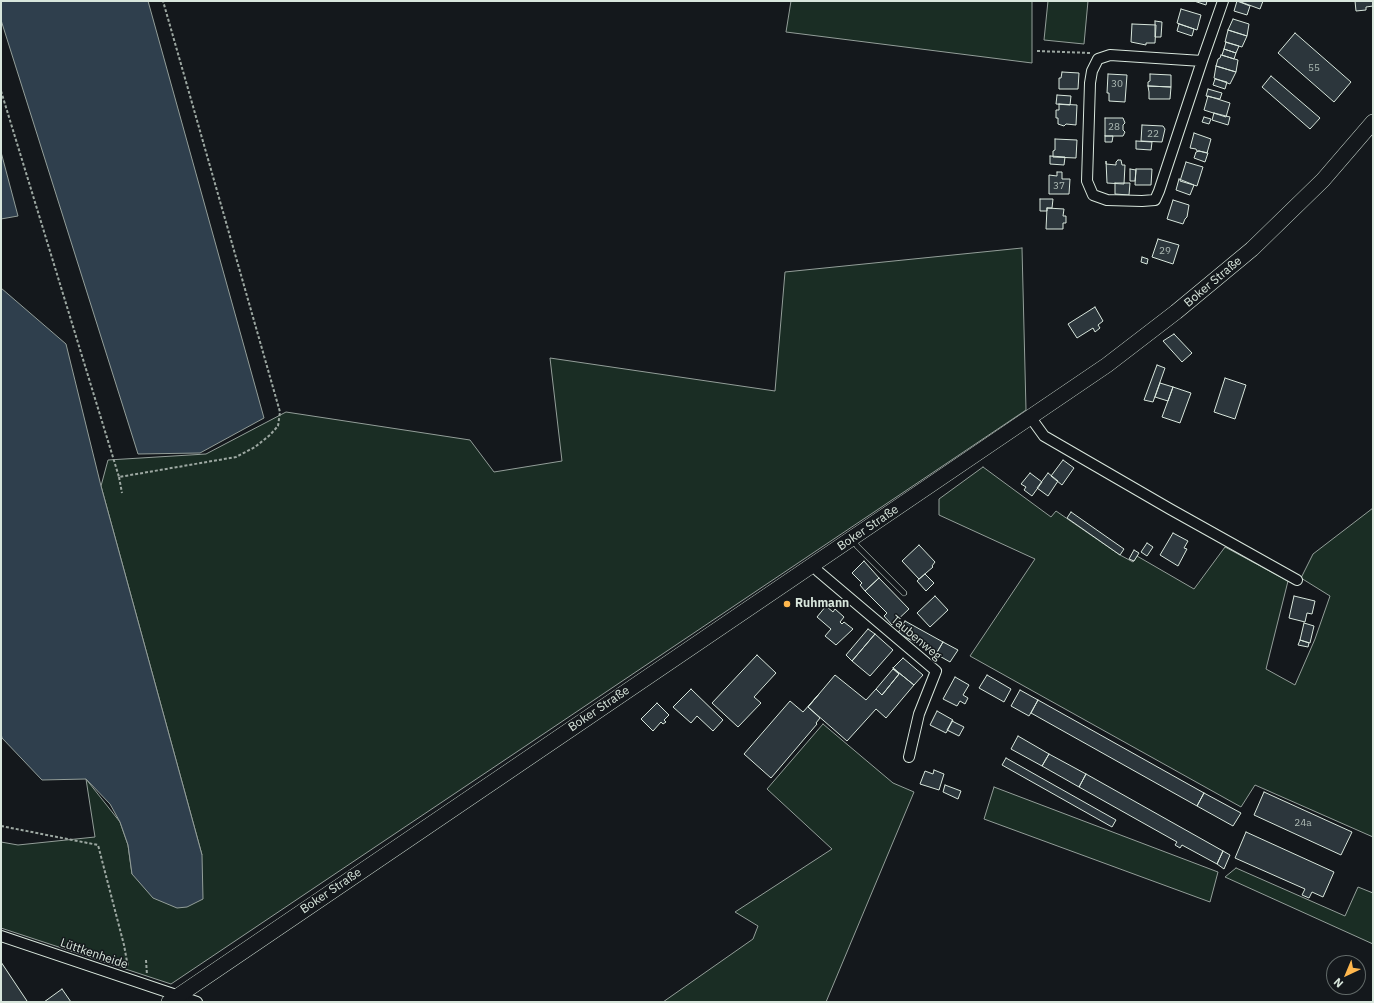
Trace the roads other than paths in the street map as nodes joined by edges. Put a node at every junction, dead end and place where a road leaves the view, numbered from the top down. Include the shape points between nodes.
1 (1223, 1) edge
2 (1202, 61) junction
3 (1373, 122) edge
4 (1031, 418) junction
5 (852, 538) junction
6 (812, 565) junction
7 (1297, 580) dead end
8 (904, 594) dead end
9 (909, 757) dead end
10 (1, 936) edge
11 (173, 999) edge
12 (197, 1002) edge

1 - 2 street
2 - 2 street via 1110,55 1098,59 1090,83 1087,181 1093,195 1107,200 1155,200
3 - 4 main road, Boker Straße via 1323,180 1224,273 1107,364
4 - 5 main road, Boker Straße
4 - 7 street via 1044,436
5 - 6 main road, Boker Straße
5 - 8 lane
6 - 9 street, Taubenweg via 936,671 919,714
6 - 11 main road, Boker Straße
10 - 11 street, Lüttkenheide via 130,980
11 - 12 street, Lüttkenheide

